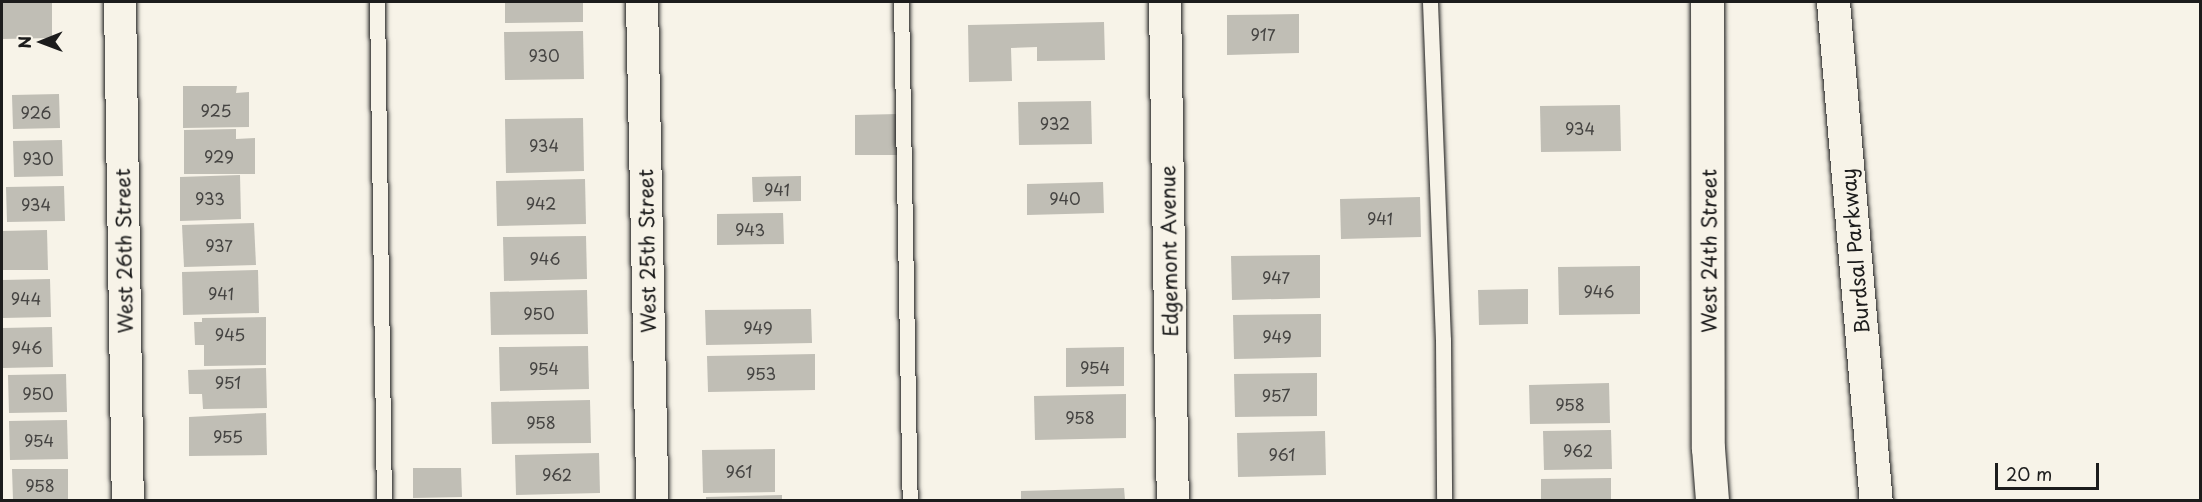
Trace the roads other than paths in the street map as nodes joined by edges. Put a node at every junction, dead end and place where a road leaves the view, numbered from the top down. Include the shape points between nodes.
1 (120, 2) edge
2 (377, 2) edge
3 (642, 2) edge
4 (902, 2) edge
5 (1165, 2) edge
6 (1430, 2) edge
7 (1707, 2) edge
8 (1833, 2) edge
9 (128, 501) edge
10 (384, 501) edge
11 (652, 501) edge
12 (910, 501) edge
13 (1173, 501) edge
14 (1444, 501) edge
15 (1712, 501) edge
16 (1876, 501) edge

1 - 9 street, West 26th Street
2 - 10 lane
3 - 11 street, West 25th Street
4 - 12 lane
5 - 13 street, Edgemont Avenue
6 - 14 lane via 1443,340
7 - 15 street, West 24th Street via 1708,448
8 - 16 street, Burdsal Parkway

